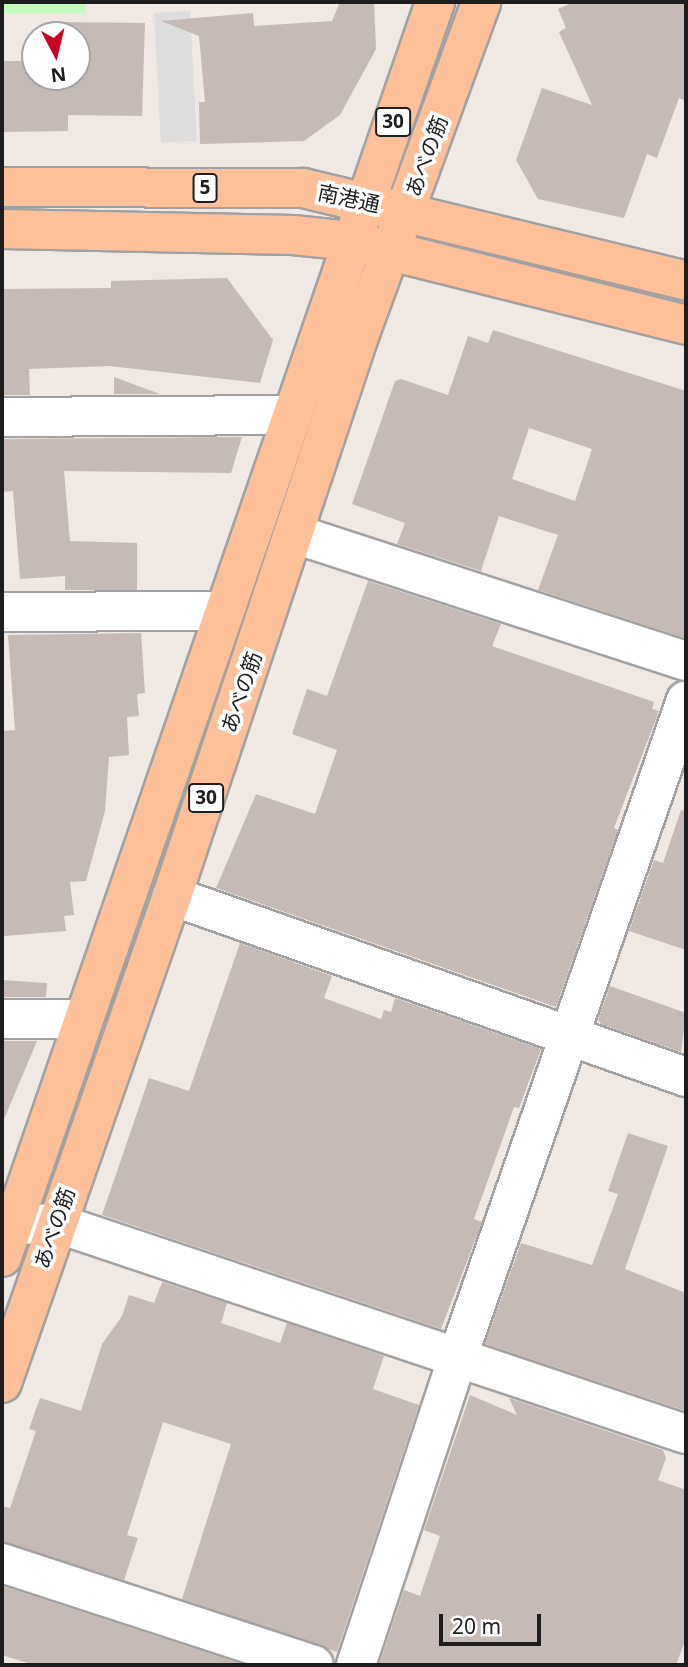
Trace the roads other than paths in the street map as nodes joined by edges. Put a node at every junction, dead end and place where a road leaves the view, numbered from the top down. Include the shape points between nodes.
1 (435, 2) edge
2 (481, 2) edge
3 (2, 187) edge
4 (365, 200) junction
5 (406, 211) junction
6 (2, 229) edge
7 (350, 241) junction
8 (392, 248) junction
9 (686, 281) edge
10 (686, 325) edge
11 (292, 415) junction
12 (2, 417) edge
13 (295, 534) junction
14 (223, 611) junction
15 (2, 612) edge
16 (686, 662) edge
17 (686, 699) edge
18 (172, 896) junction
19 (2, 1019) edge
20 (81, 1019) junction
21 (571, 1037) junction
22 (686, 1077) edge
23 (56, 1223) junction
24 (5, 1235) edge
25 (458, 1356) junction
26 (2, 1383) edge
27 (686, 1434) edge
28 (2, 1563) edge
29 (314, 1665) edge
30 (355, 1665) edge

1 - 4 main road, あべの筋 / 30
2 - 5 main road, あべの筋 / 30
3 - 4 main road, 南港通 / 5 via 303,188
4 - 5 main road, 南港通 / 5
4 - 7 main road, あべの筋 / 30
5 - 8 main road, あべの筋 / 30
5 - 9 main road, 南港通 / 5
6 - 7 main road, 南港通 / 5 via 293,234
7 - 8 main road, 南港通 / 5
7 - 11 main road, あべの筋 / 30
8 - 10 main road, 南港通 / 5
8 - 13 main road, あべの筋 / 30
11 - 12 street
11 - 14 main road, あべの筋 / 30
13 - 16 street
13 - 18 main road, あべの筋 / 30
14 - 15 street
14 - 20 main road, あべの筋 / 30
17 - 21 street
18 - 21 street
18 - 23 main road, あべの筋 / 30
19 - 20 street
20 - 24 main road, あべの筋 / 30
21 - 22 street
21 - 25 street
23 - 24 street
23 - 25 street
23 - 26 main road, あべの筋 / 30
25 - 27 street
25 - 30 street
28 - 29 street

